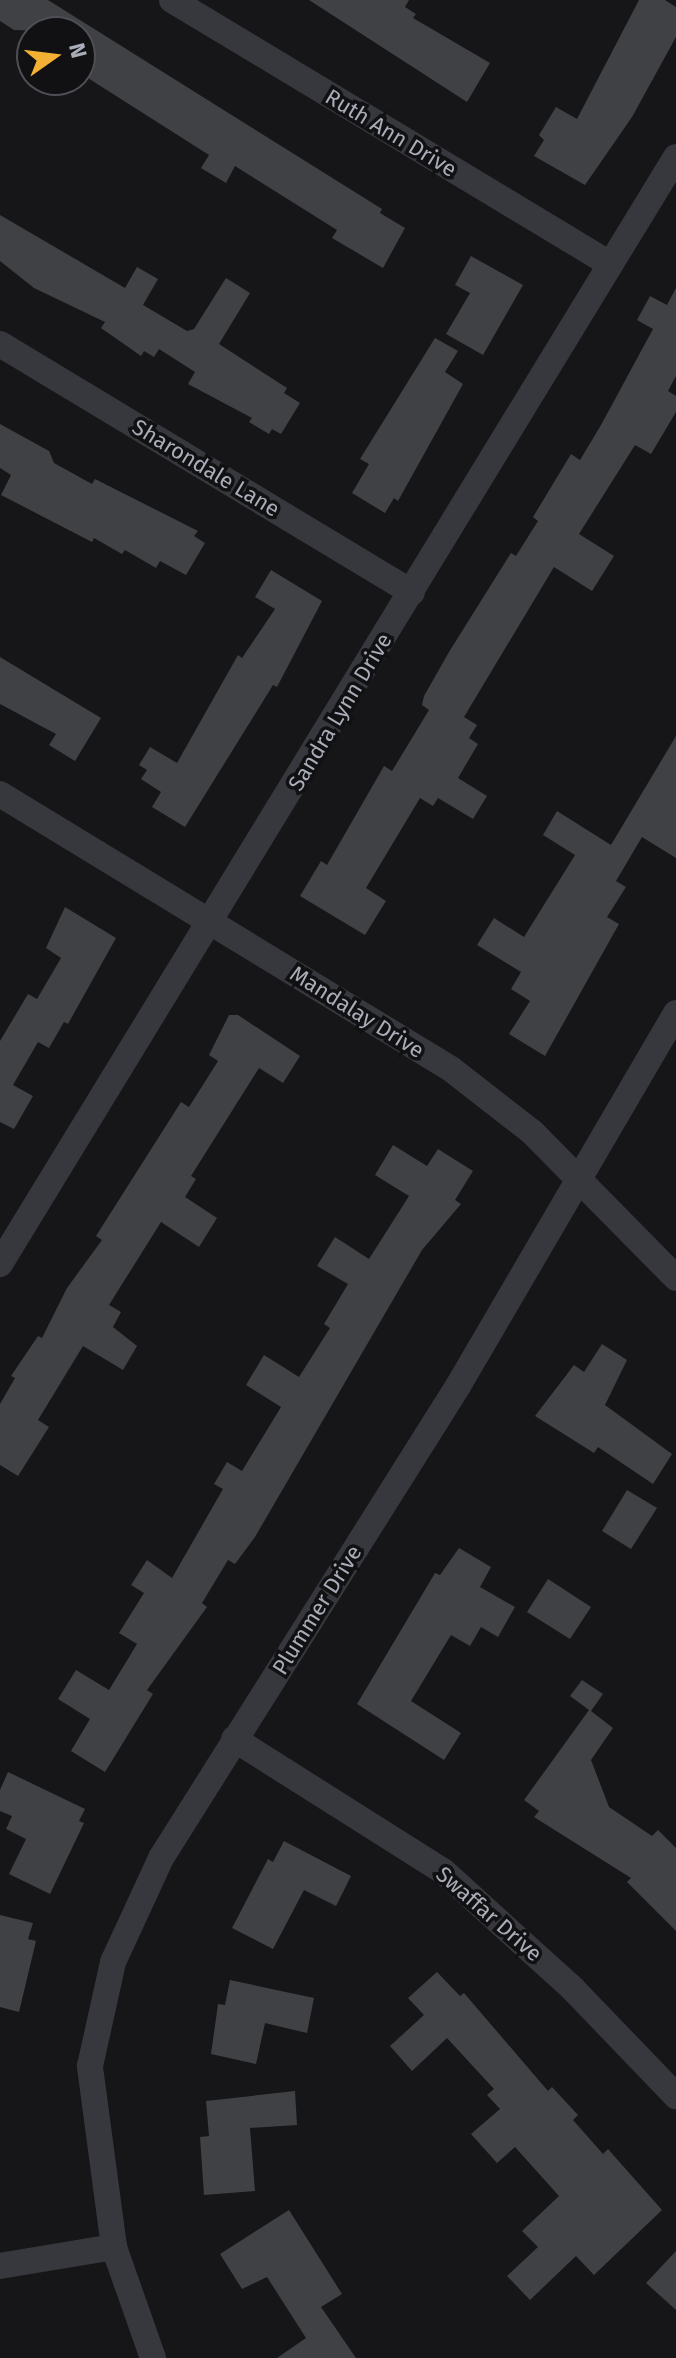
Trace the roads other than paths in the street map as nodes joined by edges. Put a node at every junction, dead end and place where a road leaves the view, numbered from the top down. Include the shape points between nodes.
1 (172, 0) edge
2 (676, 157) edge
3 (610, 264) junction
4 (0, 344) edge
5 (412, 593) junction
6 (0, 794) edge
7 (212, 923) junction
8 (676, 1013) edge
9 (576, 1177) junction
10 (0, 1264) edge
11 (676, 1278) edge
12 (234, 1739) junction
13 (676, 2096) edge
14 (114, 2247) junction
15 (0, 2266) edge
16 (153, 2358) edge

1 - 3 street, Ruth Ann Drive
2 - 3 street, Sandra Lynn Drive
3 - 5 street, Sandra Lynn Drive
4 - 5 street, Sharondale Lane
5 - 7 street, Sandra Lynn Drive
6 - 7 street, Mandalay Drive
7 - 9 street, Mandalay Drive via 451,1069 532,1132
7 - 10 street, Sandra Lynn Drive
8 - 9 street, Plummer Drive
9 - 11 street, Mandalay Drive
9 - 12 street, Plummer Drive via 458,1386
12 - 13 street, Swaffar Drive via 443,1871 573,1989
12 - 14 street, Plummer Drive via 161,1858 113,1962 90,2066
14 - 15 street
14 - 16 street, Plummer Drive

